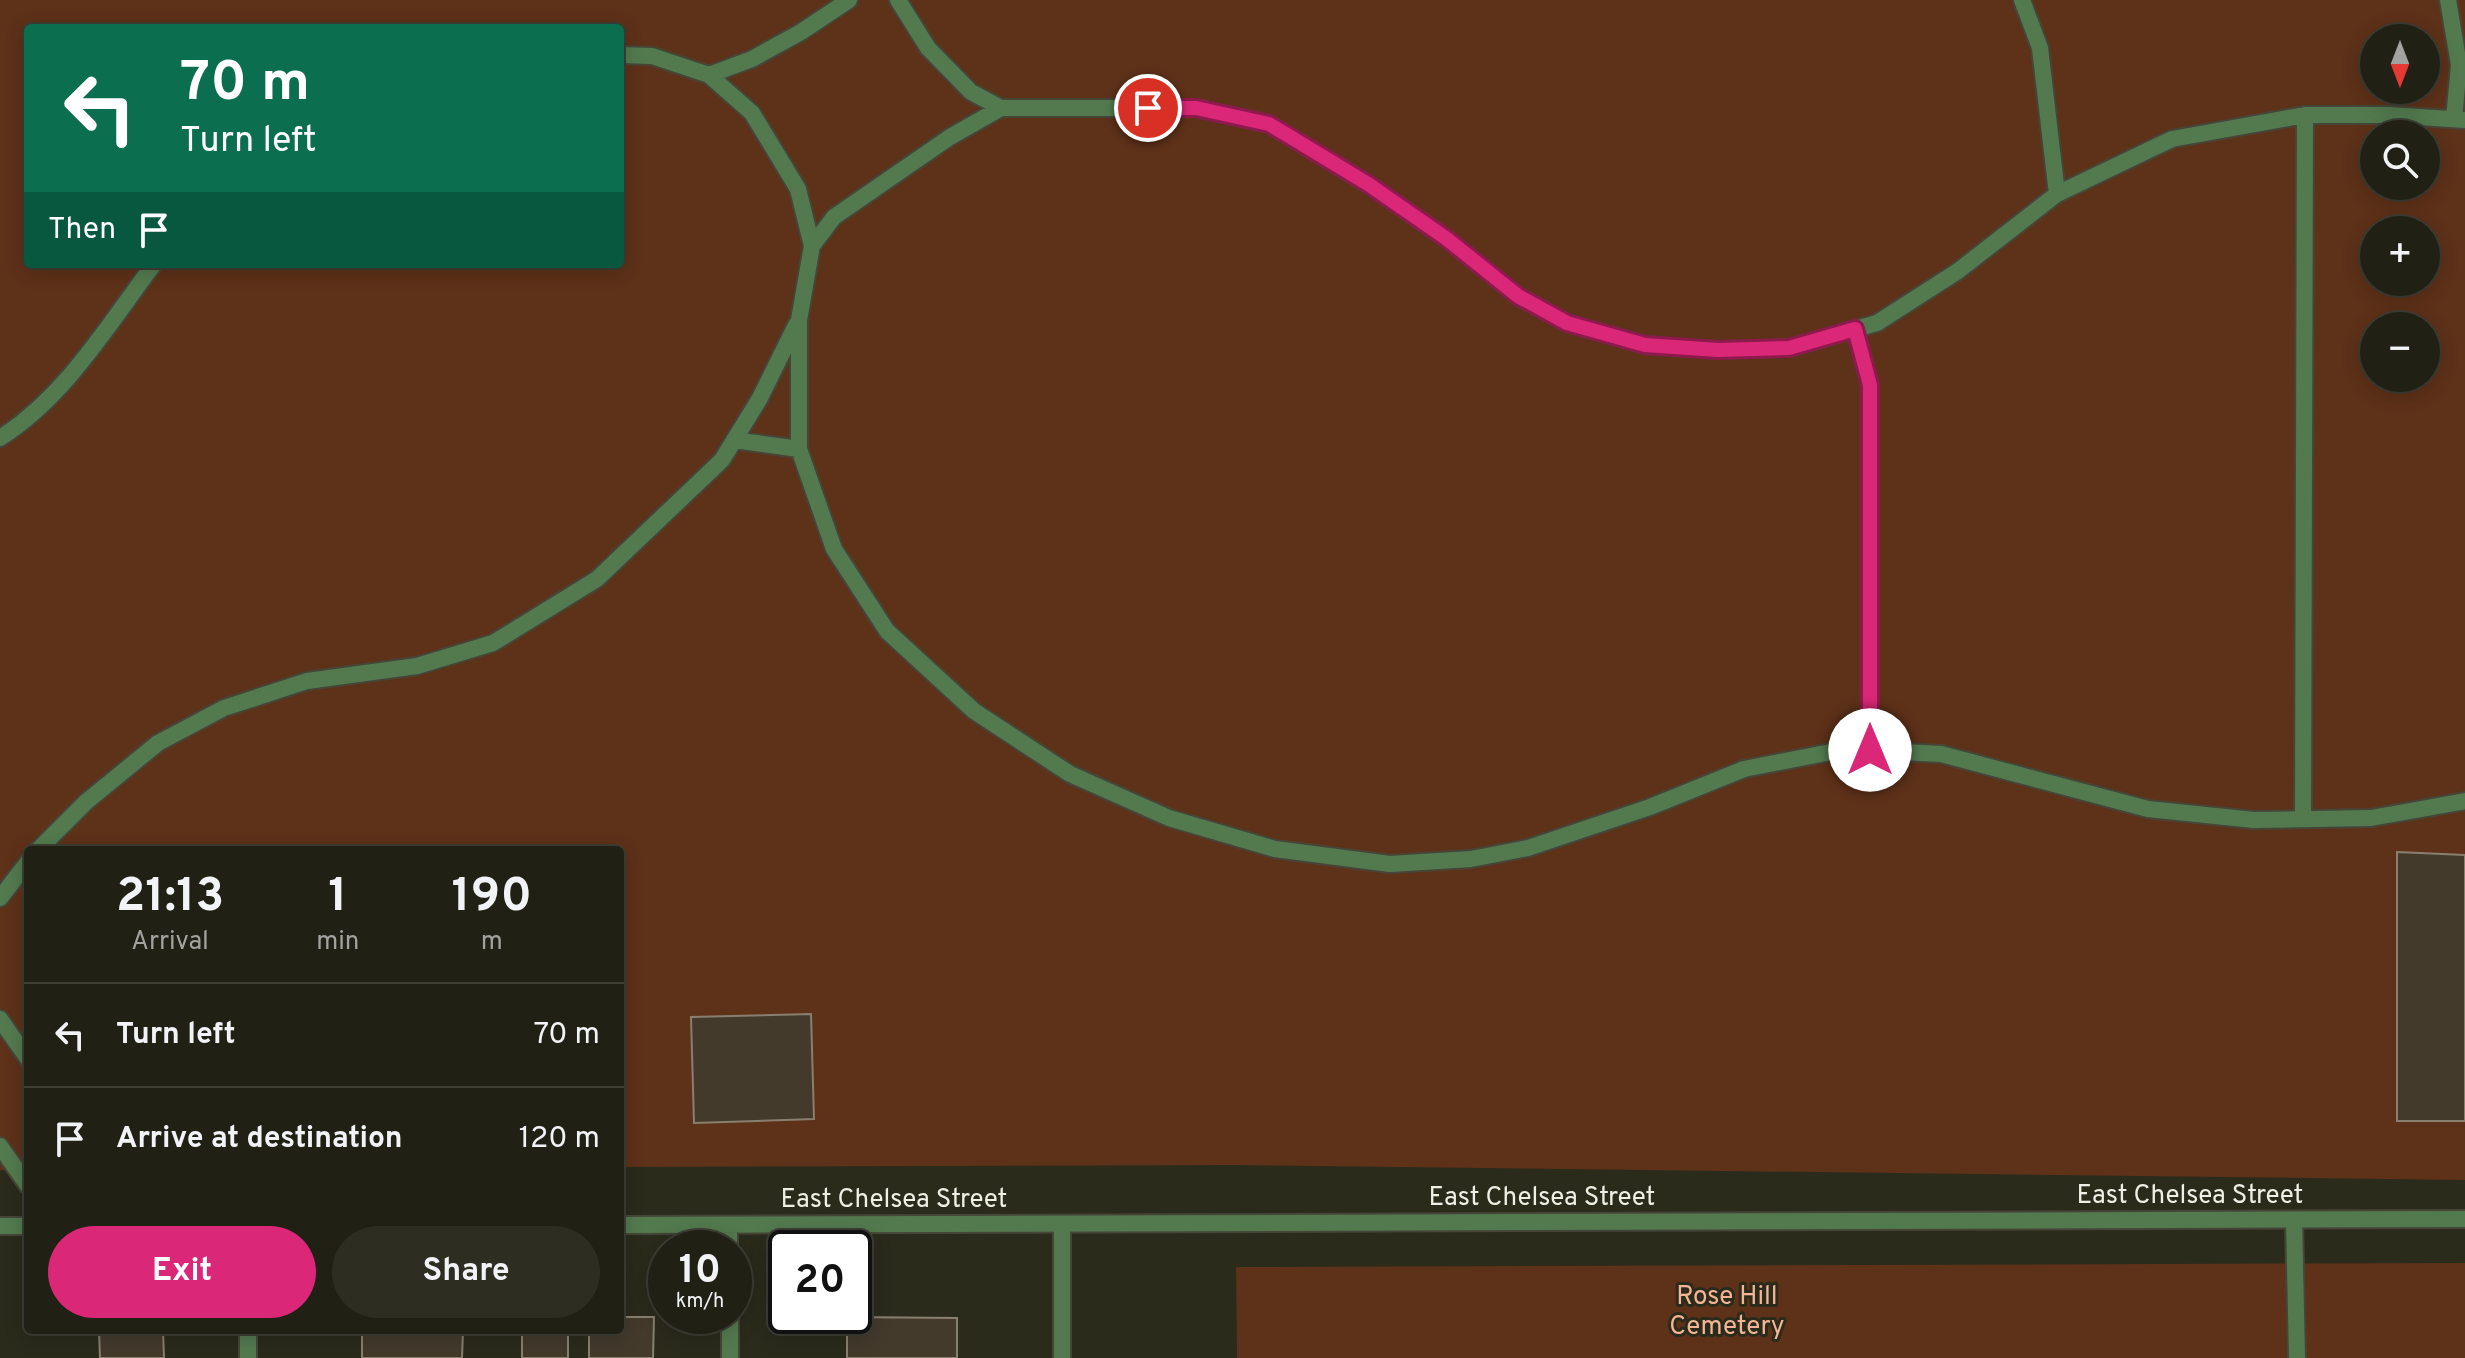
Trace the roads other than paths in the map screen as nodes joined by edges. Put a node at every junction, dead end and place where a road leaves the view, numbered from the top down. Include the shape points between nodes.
1 (849, 0) edge
2 (898, 0) edge
3 (2022, 0) edge
4 (2448, 0) edge
5 (624, 55) edge
6 (709, 75) junction
7 (1001, 108) junction
8 (2305, 115) junction
9 (2460, 120) edge
10 (2057, 194) junction
11 (812, 246) junction
12 (151, 268) edge
13 (799, 320) junction
14 (1855, 329) junction
15 (0, 438) edge
16 (734, 440) junction
17 (799, 449) junction
18 (1870, 750) junction
19 (2465, 801) edge
20 (2303, 819) junction
21 (42, 846) edge
22 (24, 867) edge
23 (0, 898) edge
24 (0, 1019) edge
25 (24, 1053) edge
26 (0, 1146) edge
27 (24, 1180) edge
28 (2465, 1219) edge
29 (2294, 1220) junction
30 (1062, 1224) junction
31 (624, 1225) edge
32 (729, 1225) junction
33 (0, 1226) edge
34 (24, 1226) edge
35 (729, 1230) edge
36 (248, 1334) edge
37 (730, 1334) edge
38 (248, 1358) edge
39 (730, 1358) edge
40 (1062, 1358) edge
41 (2297, 1358) edge

1 - 6 street via 752,59
2 - 7 street via 928,48 971,92
3 - 10 street via 2040,48
4 - 9 street via 2459,65
5 - 6 street via 652,56
6 - 11 street via 752,113 798,189
7 - 11 street via 834,217
7 - 14 street via 1196,108 1269,124 1368,184 1518,296 1567,323 1645,345 1789,348
8 - 9 street
8 - 10 street via 2172,139
8 - 20 street
10 - 14 street via 1958,271 1877,323
11 - 13 street
12 - 15 street via 69,379
13 - 16 street
13 - 17 street
14 - 18 street via 1870,385
16 - 17 street
16 - 21 street via 722,460 597,579 493,643 417,666 307,681 224,708 158,743
17 - 18 street via 834,549 887,631 974,711 1070,774 1169,818 1275,849 1390,864 1471,859 1528,848 1744,769 1846,749
18 - 20 street via 1941,754 2148,809 2254,820
19 - 20 street via 2371,818
22 - 23 street
24 - 25 street
26 - 27 street
28 - 29 street, East Chelsea Street
29 - 30 street, East Chelsea Street
29 - 41 street
30 - 32 street, East Chelsea Street
30 - 40 street
31 - 32 street, East Chelsea Street
32 - 35 street
33 - 34 street
36 - 38 street
37 - 39 street

